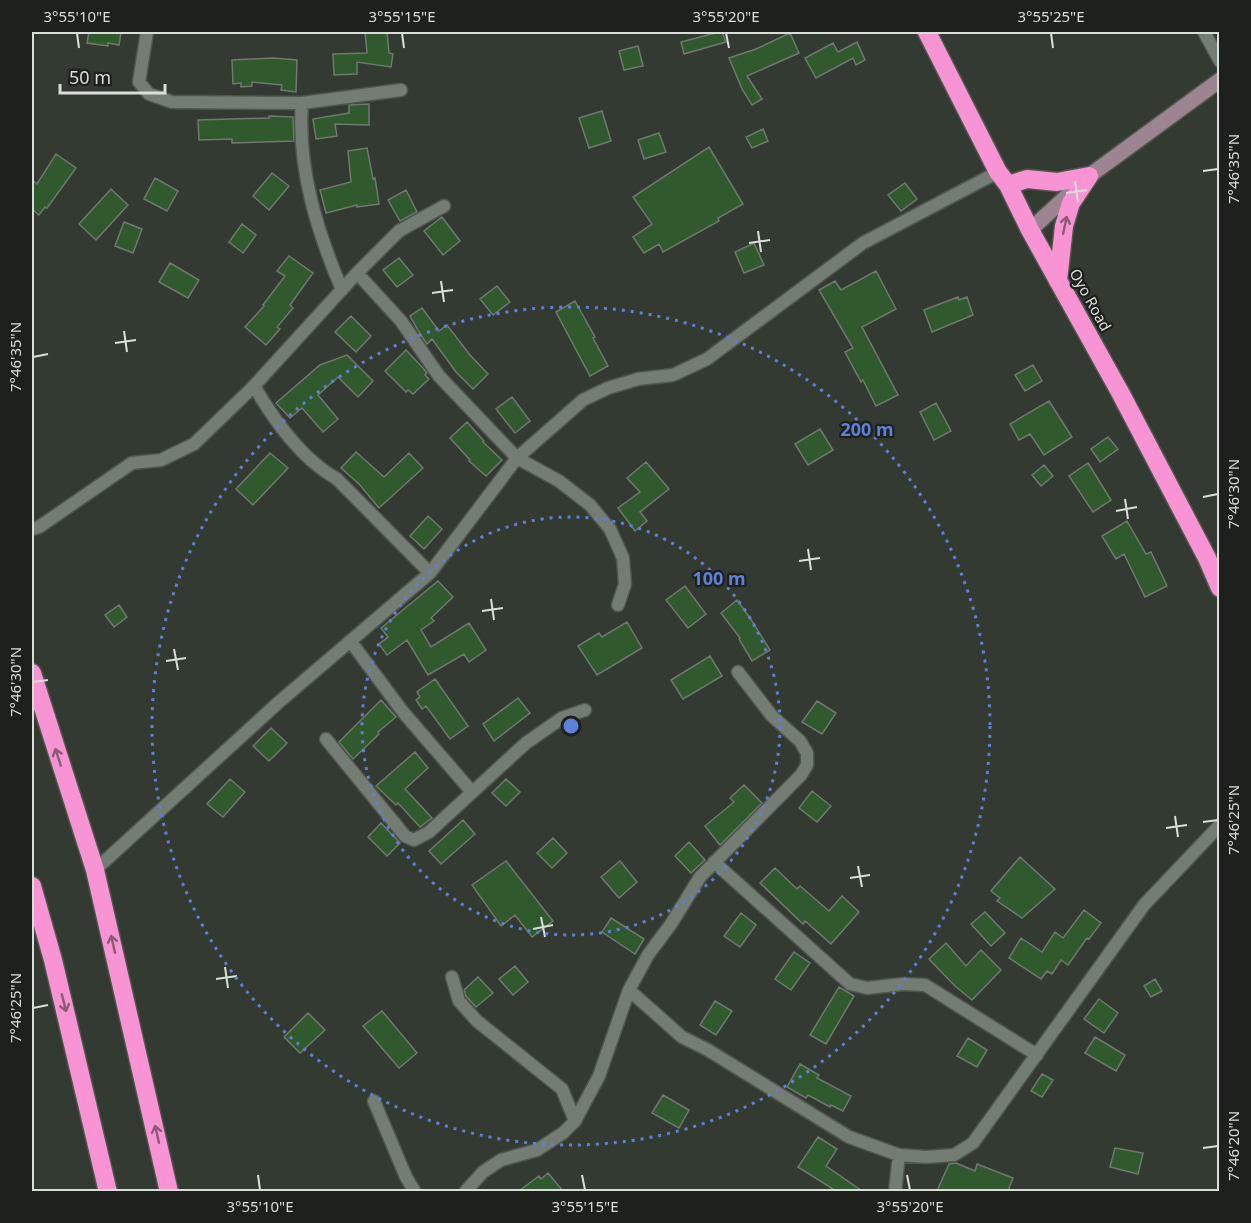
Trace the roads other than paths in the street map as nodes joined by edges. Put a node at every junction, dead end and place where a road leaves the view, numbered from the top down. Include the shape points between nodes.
1 (147, 32) edge
2 (927, 32) edge
3 (1204, 32) edge
4 (1220, 61) edge
5 (1220, 80) edge
6 (401, 90) dead end
7 (302, 103) junction
8 (1089, 176) junction
9 (1003, 178) junction
10 (444, 206) dead end
11 (1030, 230) junction
12 (357, 273) junction
13 (1058, 281) junction
14 (342, 290) junction
15 (254, 386) junction
16 (518, 458) junction
17 (32, 529) edge
18 (430, 573) junction
19 (1220, 588) edge
20 (618, 605) dead end
21 (351, 642) junction
22 (738, 672) dead end
23 (32, 673) edge
24 (585, 710) dead end
25 (326, 739) dead end
26 (472, 792) junction
27 (1220, 825) edge
28 (714, 862) junction
29 (95, 870) junction
30 (32, 886) edge
31 (452, 977) dead end
32 (628, 990) junction
33 (1037, 1055) junction
34 (375, 1101) dead end
35 (575, 1120) junction
36 (899, 1155) junction
37 (108, 1191) edge
38 (169, 1191) edge
39 (415, 1191) edge
40 (465, 1191) edge
41 (895, 1191) edge

1 - 7 street via 139,82 148,94 172,102
2 - 9 highway, Oyo Road
3 - 4 street
5 - 8 street
6 - 7 street
7 - 14 street via 307,181 322,243
8 - 9 highway via 1057,182
8 - 11 street
13 -> 8 highway via 1064,226 1071,203
9 - 11 highway, Oyo Road
9 - 16 street via 863,243 707,359 673,375 638,379 583,400
10 - 12 street via 399,231
11 - 13 highway, Oyo Road
12 - 14 street
12 - 16 street via 401,321 439,376
13 - 19 highway, Oyo Road
14 - 15 street
15 - 17 street via 194,444 161,460 132,463
15 - 18 street via 269,413 301,449 337,479
16 - 18 street
16 - 20 street via 559,481 590,505 610,529 624,558 625,584
18 - 21 street
21 - 26 street via 403,712
21 - 29 street via 279,702
22 - 28 street via 772,716 800,741 807,753 807,765
29 -> 23 highway
24 - 26 street via 562,718 526,743
25 - 26 street via 405,836 414,840 429,832
27 - 33 street via 1144,905
28 - 32 street via 700,877
28 - 33 street via 850,984 867,988 925,985
38 -> 29 highway
30 -> 37 highway
31 - 35 street via 459,1001 477,1021 562,1089
32 - 35 street via 599,1076
32 - 36 street via 682,1037 849,1137
33 - 36 street via 973,1143 954,1155
34 - 39 street
35 - 40 street via 537,1150 501,1160
36 - 41 street

